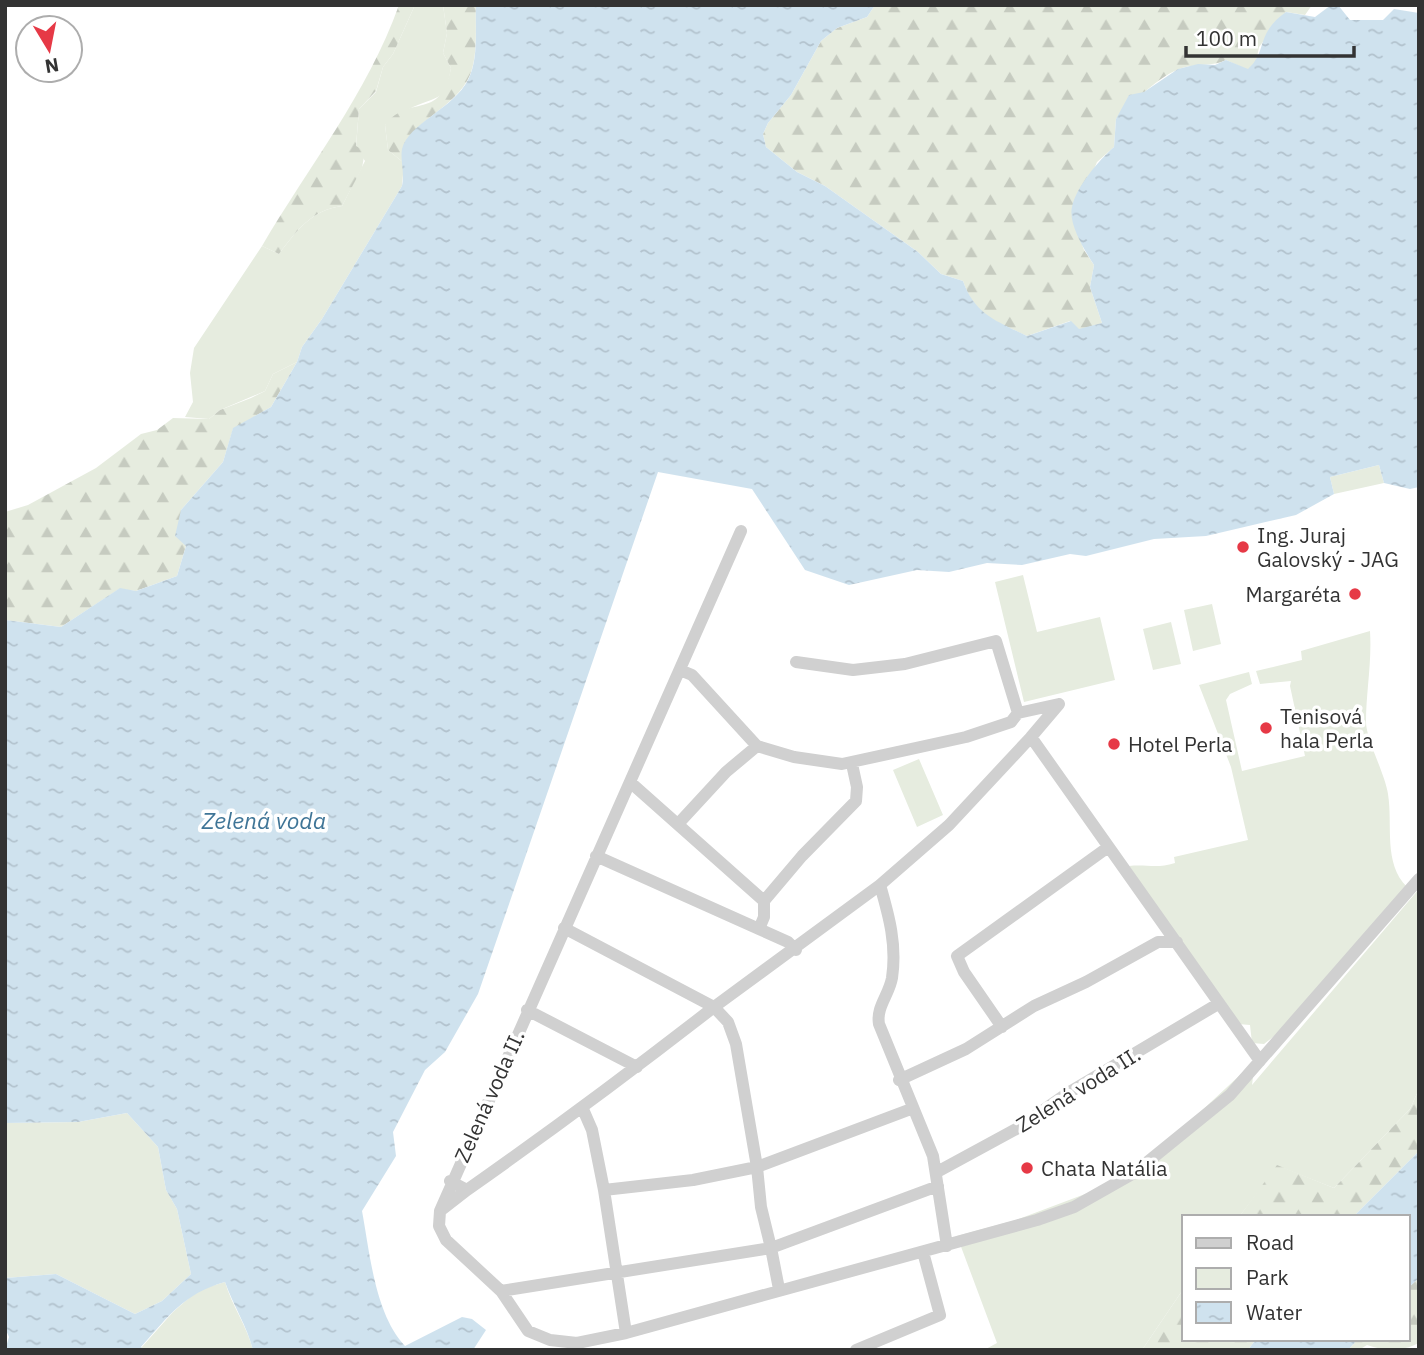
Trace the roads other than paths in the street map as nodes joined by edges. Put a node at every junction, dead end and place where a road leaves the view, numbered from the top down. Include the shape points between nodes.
1 (741, 531) dead end
2 (796, 662) dead end
3 (680, 670) junction
4 (1014, 718) junction
5 (1029, 739) junction
6 (757, 746) junction
7 (852, 764) junction
8 (630, 782) junction
9 (678, 824) junction
10 (1107, 848) junction
11 (596, 856) junction
12 (1419, 879) edge
13 (880, 885) junction
14 (764, 901) junction
15 (1164, 925) junction
16 (564, 928) junction
17 (760, 929) junction
18 (1158, 942) junction
19 (1177, 942) junction
20 (796, 950) junction
21 (1218, 1003) junction
22 (714, 1007) junction
23 (527, 1010) junction
24 (1002, 1027) junction
25 (1260, 1061) junction
26 (636, 1067) junction
27 (899, 1080) junction
28 (582, 1107) junction
29 (911, 1109) junction
30 (757, 1167) junction
31 (937, 1172) junction
32 (450, 1181) junction
33 (938, 1186) junction
34 (467, 1190) junction
35 (604, 1190) junction
36 (440, 1211) junction
37 (947, 1246) junction
38 (771, 1248) junction
39 (923, 1252) junction
40 (616, 1272) junction
41 (779, 1289) junction
42 (501, 1292) junction
43 (626, 1333) junction
44 (856, 1350) edge

1 - 3 street, Zelená voda II.
2 - 4 street via 853,670 905,664 996,641
3 - 6 street via 692,675
3 - 8 street, Zelená voda II.
4 - 5 street
4 - 5 street, Zelená voda II. via 1059,704
4 - 7 street, Zelená voda II. via 967,737
5 - 10 street
5 - 13 street, Zelená voda II. via 949,825
6 - 7 street, Zelená voda II. via 794,757
6 - 9 street
7 - 14 street via 856,801
8 - 9 street
8 - 11 street, Zelená voda II.
9 - 14 street
10 - 15 street
10 - 24 street via 957,956
11 - 16 street, Zelená voda II.
11 - 17 street
12 - 25 street
13 - 20 street, Zelená voda II.
13 - 27 street via 894,947 891,981 878,1017
14 - 17 street
15 - 18 street
15 - 19 street
16 - 22 street
16 - 23 street, Zelená voda II.
17 - 20 street
18 - 19 street
18 - 24 street
19 - 21 street
20 - 22 street, Zelená voda II.
21 - 25 street
21 - 31 street, Zelená voda II. via 1018,1128
22 - 26 street, Zelená voda II.
22 - 30 street via 728,1023 736,1044
23 - 26 street, Zelená voda II.
23 - 32 street, Zelená voda II.
24 - 27 street
25 - 37 street via 1230,1095 1108,1190 1037,1220
26 - 28 street, Zelená voda II.
27 - 29 street
28 - 34 street, Zelená voda II.
28 - 35 street via 592,1130
29 - 30 street
29 - 31 street via 928,1141
30 - 35 street
30 - 38 street
31 - 33 street
32 - 34 street, Zelená voda II.
32 - 36 street, Zelená voda II.
33 - 37 street
33 - 38 street
34 - 36 street, Zelená voda II.
35 - 40 street
36 - 42 street via 439,1226 446,1240
37 - 39 street
38 - 40 street
38 - 41 street
39 - 41 street
39 - 44 street via 940,1315
40 - 42 street
40 - 43 street
41 - 43 street
42 - 43 street via 521,1324 536,1335 577,1343

